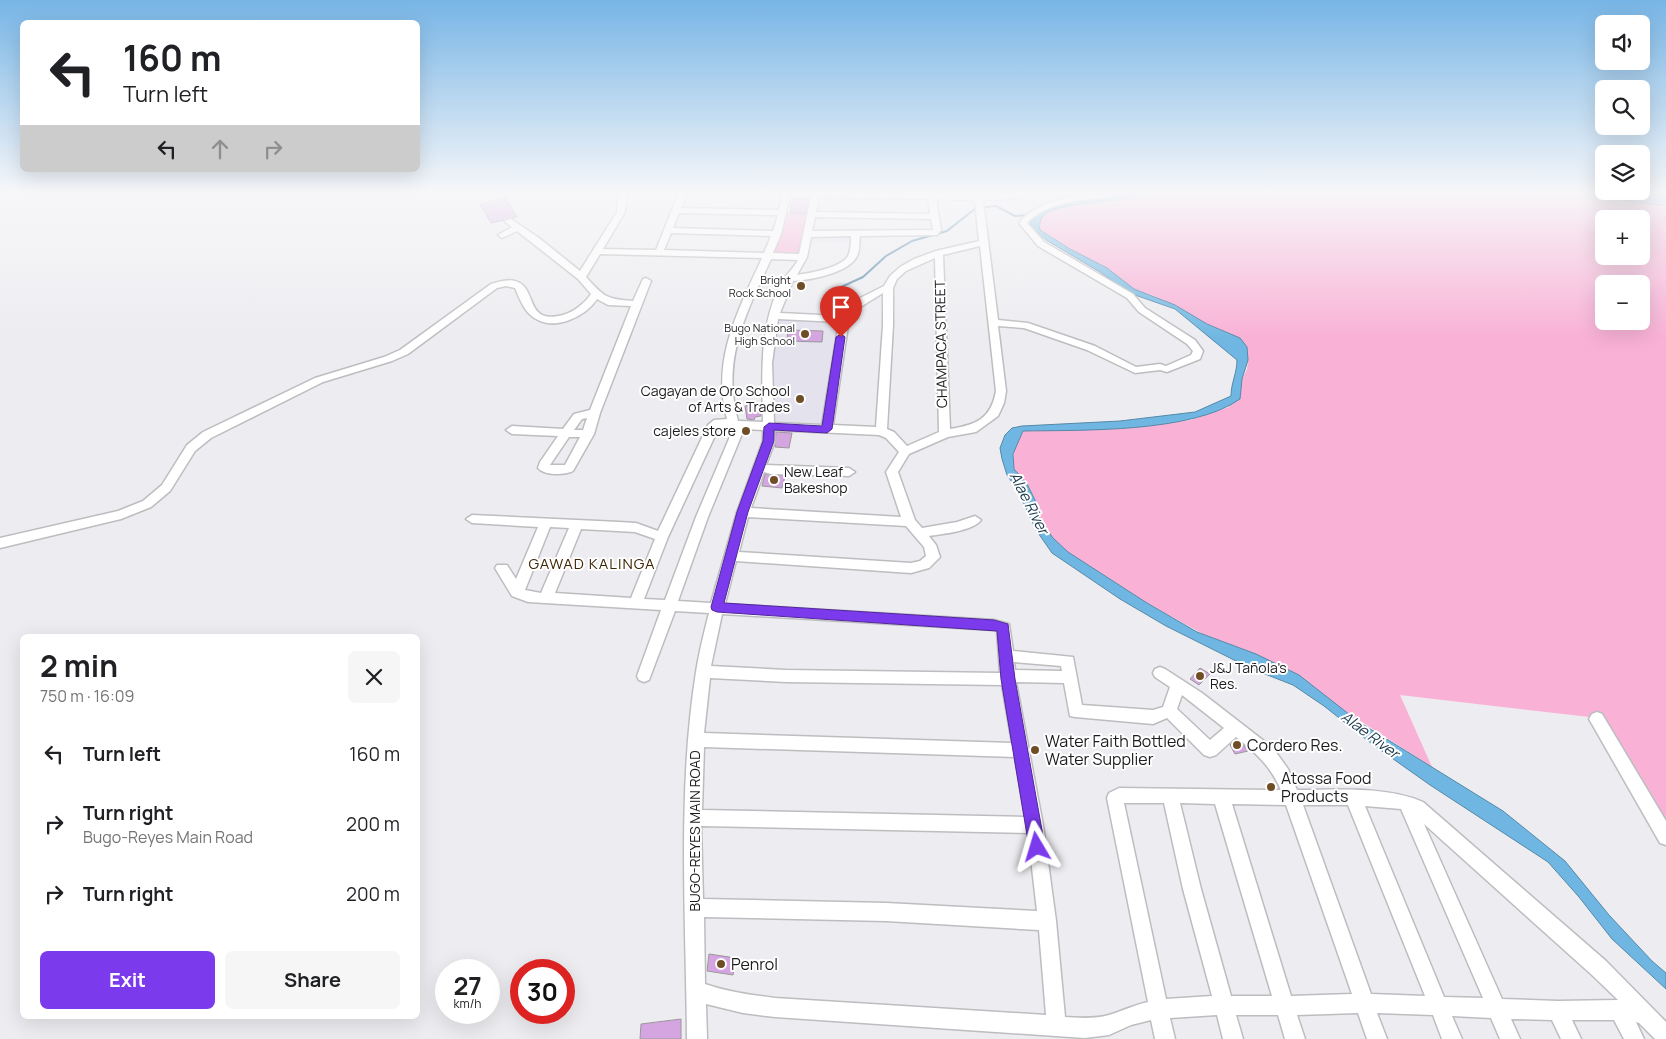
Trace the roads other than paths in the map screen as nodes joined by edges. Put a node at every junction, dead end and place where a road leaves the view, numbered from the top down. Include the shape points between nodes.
1 (537, 240) edge
2 (603, 240) edge
3 (663, 240) edge
4 (774, 240) edge
5 (807, 240) edge
6 (855, 240) edge
7 (1038, 240) edge
8 (985, 242) joint
9 (596, 251) junction
10 (658, 253) junction
11 (939, 253) junction
12 (767, 256) junction
13 (803, 258) junction
14 (581, 277) junction
15 (790, 279) junction
16 (646, 281) dead end
17 (888, 288) junction
18 (596, 294) junction
19 (638, 304) junction
20 (774, 316) junction
21 (844, 318) junction
22 (994, 323) junction
23 (594, 413) junction
24 (737, 424) junction
25 (769, 427) junction
26 (827, 429) junction
27 (512, 430) dead end
28 (881, 431) junction
29 (567, 432) junction
30 (588, 434) junction
31 (945, 434) junction
32 (905, 451) junction
33 (759, 467) junction
34 (849, 472) dead end
35 (743, 512) junction
36 (472, 518) dead end
37 (975, 520) dead end
38 (546, 522) junction
39 (909, 522) junction
40 (576, 523) junction
41 (921, 533) junction
42 (662, 537) junction
43 (0, 543) edge
44 (730, 556) junction
45 (502, 568) dead end
46 (518, 592) junction
47 (546, 598) junction
48 (636, 603) junction
49 (670, 604) junction
50 (717, 607) junction
51 (1006, 656) junction
52 (703, 672) junction
53 (1160, 673) dead end
54 (644, 676) dead end
55 (1070, 677) junction
56 (1008, 678) junction
57 (1178, 684) junction
58 (1169, 711) junction
59 (1597, 719) dead end
60 (1236, 727) junction
61 (696, 740) junction
62 (1020, 750) junction
63 (1170, 795) junction
64 (1221, 796) junction
65 (1292, 797) junction
66 (1352, 798) junction
67 (1406, 802) junction
68 (693, 818) junction
69 (1035, 825) junction
70 (1666, 837) edge
71 (695, 908) junction
72 (1047, 921) junction
73 (697, 991) junction
74 (1364, 1003) junction
75 (1224, 1005) junction
76 (1284, 1006) junction
77 (1439, 1006) junction
78 (1497, 1008) junction
79 (1158, 1009) junction
80 (1619, 1010) junction
81 (1558, 1011) junction
82 (1645, 1014) junction
83 (1056, 1025) junction
84 (1086, 1033) edge
85 (1666, 1036) edge
86 (697, 1039) edge
87 (1165, 1039) edge
88 (1233, 1039) edge
89 (1295, 1039) edge
90 (1377, 1039) edge
91 (1452, 1039) edge
92 (1510, 1039) edge
93 (1571, 1039) edge
94 (1634, 1039) edge

1 - 14 street
2 - 9 street
3 - 10 street
4 - 12 street
5 - 13 street, BUGO-REYES MAIN ROAD
6 - 15 street via 852,257 846,264
7 - 22 street via 1124,292 1150,316 1191,342 1198,351 1196,357 1167,369 1134,370 1091,348 1025,325
8 - 11 street
8 - 22 street
9 - 10 street
9 - 14 street
10 - 12 street
11 - 17 street via 903,269
11 - 31 street, CHAMPACA STREET
12 - 13 street
12 - 24 street via 746,303 727,361 725,394 728,410
13 - 15 street, BUGO-REYES MAIN ROAD
14 - 18 street
15 - 20 street, BUGO-REYES MAIN ROAD
16 - 19 street
17 - 21 street via 861,300
17 - 28 street
18 - 19 street via 608,302
18 - 43 street via 590,303 571,316 547,320 529,308 519,286 506,282 494,286 404,352 318,380 207,435 191,448 166,488 147,504 122,515
19 - 23 street
20 - 21 street
20 - 25 street, BUGO-REYES MAIN ROAD via 767,363
21 - 26 street
22 - 31 street via 999,403 994,414 977,427
23 - 29 street via 578,416
23 - 30 street
24 - 25 street
24 - 42 street via 714,425
24 - 49 street
25 - 26 street
25 - 33 street, BUGO-REYES MAIN ROAD via 769,441
26 - 28 street
27 - 29 street
28 - 32 street via 890,435
29 - 30 street
29 - 30 street via 544,468 568,470
31 - 32 street
32 - 39 street via 892,472
33 - 34 street
33 - 35 street, BUGO-REYES MAIN ROAD
35 - 39 street
35 - 44 street, BUGO-REYES MAIN ROAD
36 - 38 street
37 - 41 street
38 - 40 street
38 - 46 street
39 - 41 street
40 - 42 street via 636,528
40 - 47 street
41 - 44 street via 930,545 933,557 924,565 911,568
42 - 48 street
44 - 50 street, BUGO-REYES MAIN ROAD
45 - 46 street
46 - 47 street via 528,597
47 - 48 street
48 - 49 street
49 - 50 street
49 - 54 street
50 - 51 street via 994,625 1004,628
50 - 52 street, BUGO-REYES MAIN ROAD
51 - 55 street via 1068,661
51 - 56 street
52 - 56 street
52 - 61 street, BUGO-REYES MAIN ROAD
53 - 57 street
55 - 56 street
55 - 58 street via 1075,711 1153,717
56 - 62 street
57 - 58 street
57 - 60 street
58 - 60 street via 1210,750
59 - 70 street
60 - 65 street via 1276,763
61 - 62 street
61 - 68 street, BUGO-REYES MAIN ROAD
62 - 69 street
63 - 64 street
63 - 75 street
63 - 79 street via 1122,794 1115,798
64 - 65 street
64 - 76 street
65 - 66 street
65 - 74 street
66 - 67 street
66 - 77 street
67 - 78 street
67 - 82 street via 1416,807 1599,968
68 - 69 street
68 - 71 street, BUGO-REYES MAIN ROAD
69 - 72 street
71 - 72 street via 886,912
71 - 73 street, BUGO-REYES MAIN ROAD
72 - 83 street
73 - 83 street via 727,1001 754,1005
73 - 86 street, BUGO-REYES MAIN ROAD
74 - 76 street
74 - 77 street
74 - 90 street
75 - 76 street
75 - 79 street
75 - 88 street
76 - 89 street
77 - 78 street
77 - 91 street
78 - 81 street
78 - 92 street
79 - 84 street
79 - 87 street
80 - 81 street
80 - 82 street
80 - 94 street
81 - 93 street
82 - 85 street
83 - 84 street

